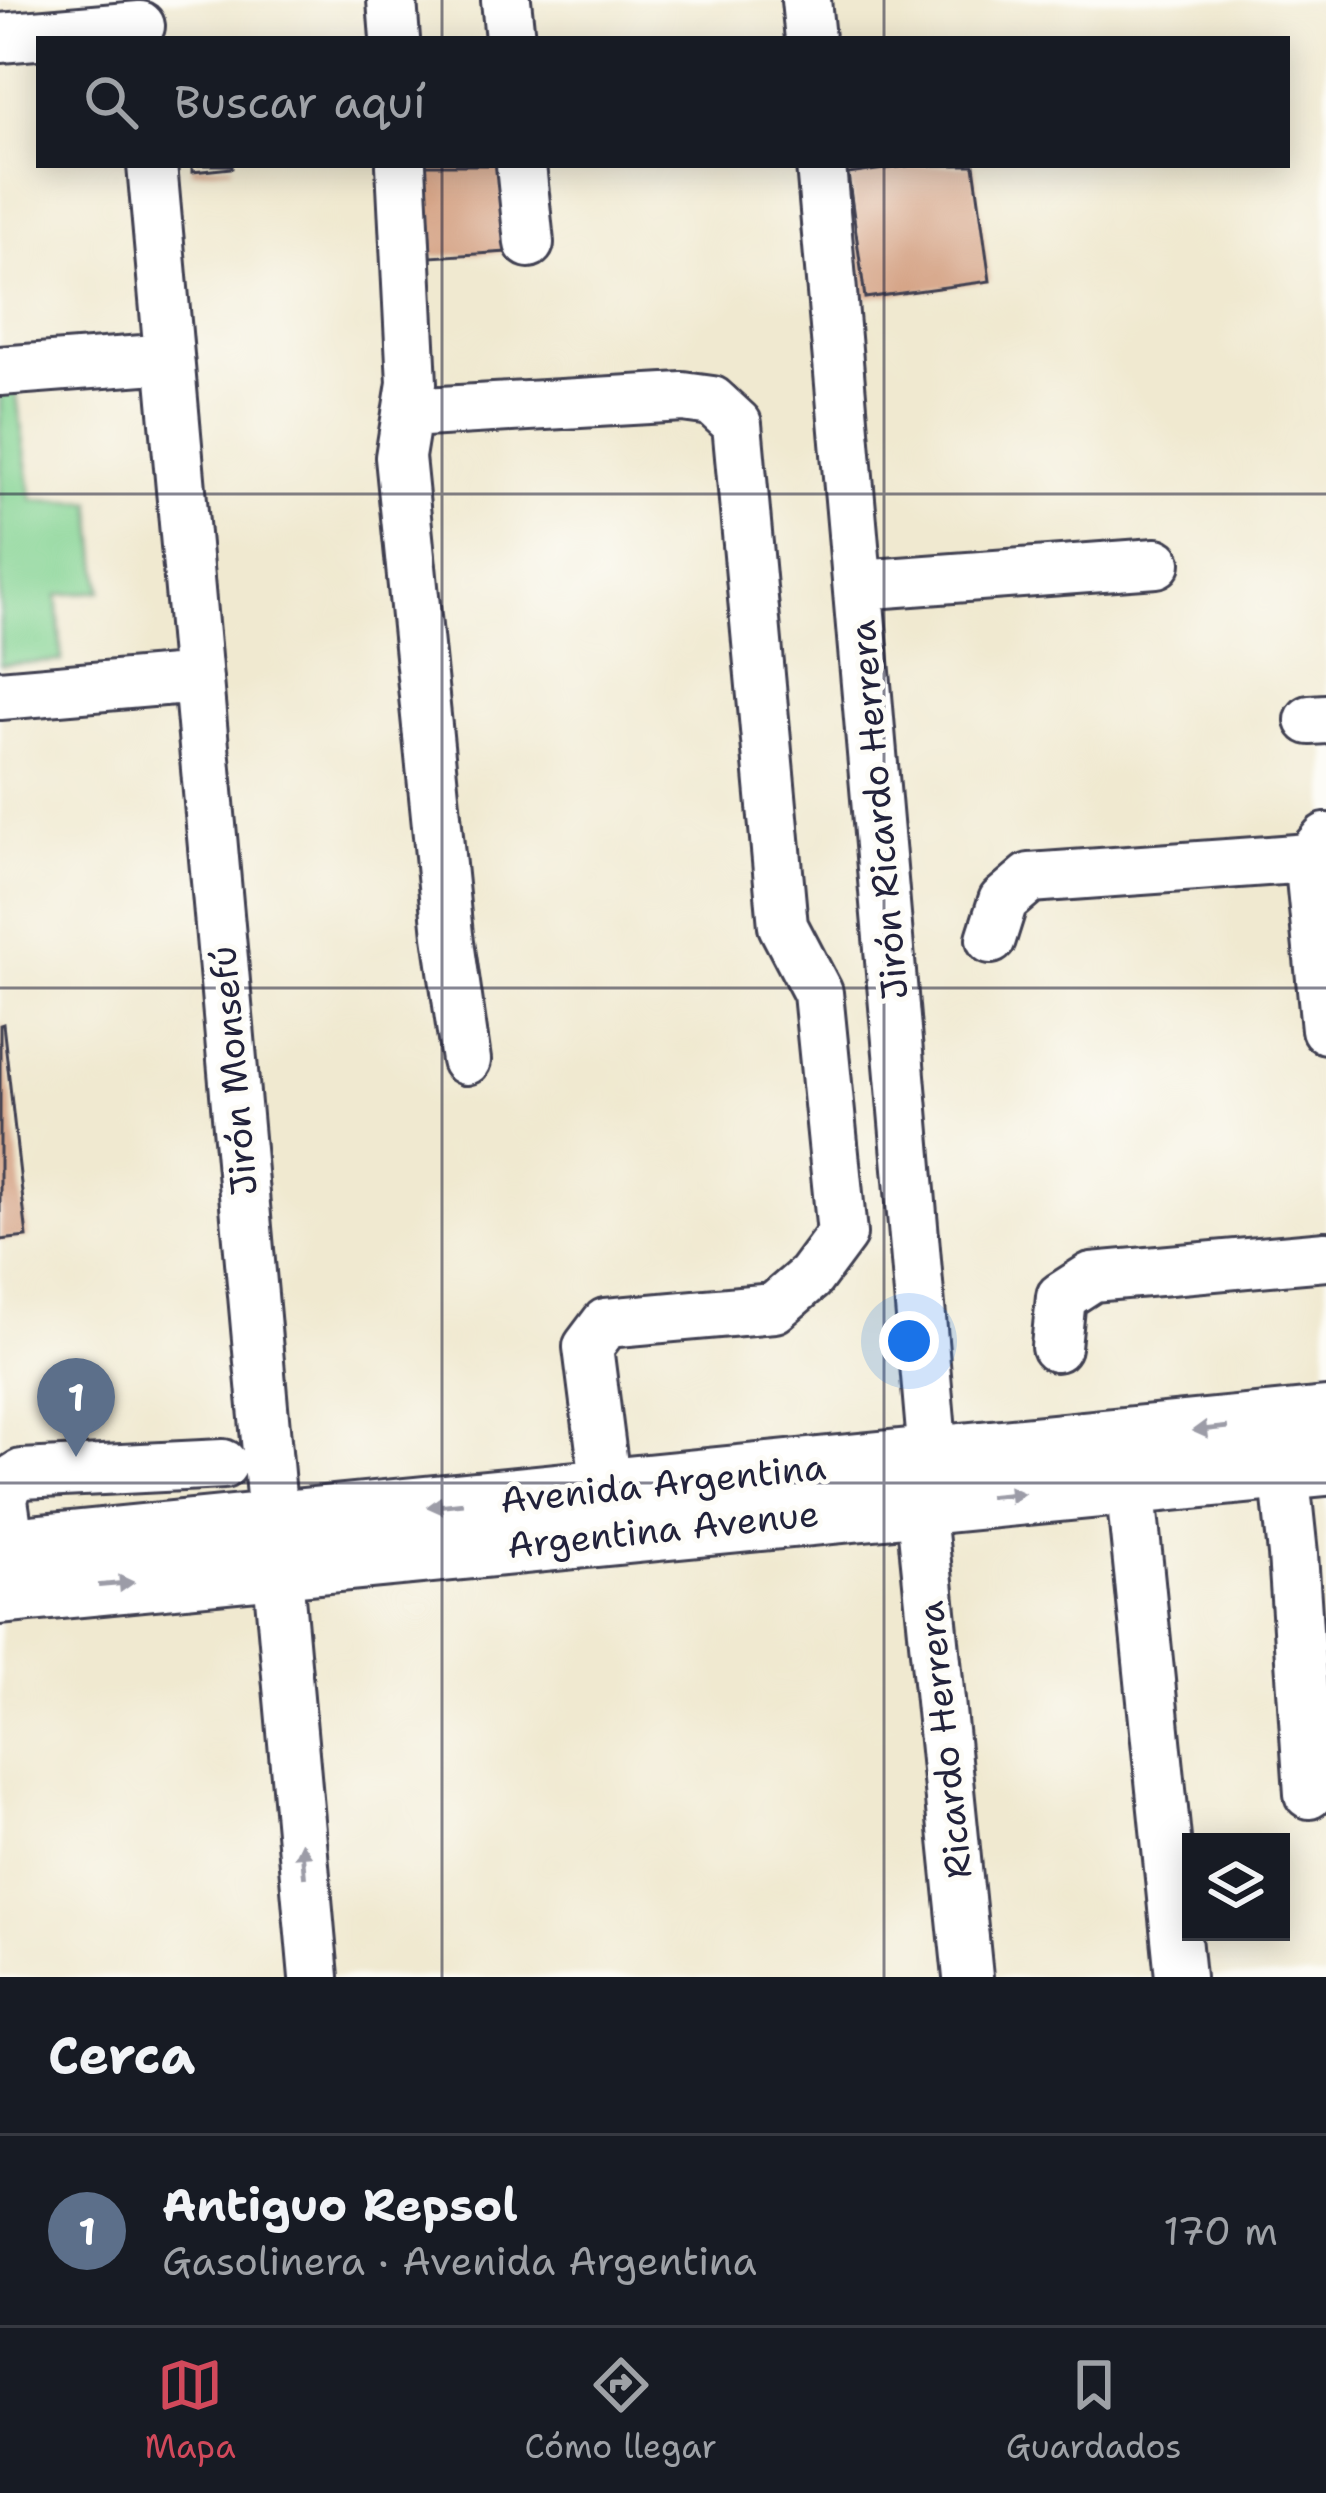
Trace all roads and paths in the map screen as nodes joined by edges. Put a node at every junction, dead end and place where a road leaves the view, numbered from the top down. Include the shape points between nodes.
1 (392, 0) edge
2 (506, 0) edge
3 (806, 0) edge
4 (139, 22) edge
5 (395, 36) edge
6 (510, 36) edge
7 (810, 36) edge
8 (0, 38) edge
9 (152, 168) edge
10 (401, 168) edge
11 (521, 168) edge
12 (821, 168) edge
13 (529, 243) dead end
14 (169, 358) junction
15 (0, 371) edge
16 (407, 413) junction
17 (1156, 563) dead end
18 (859, 585) junction
19 (198, 678) junction
20 (0, 695) edge
21 (1317, 848) edge
22 (991, 939) dead end
23 (1326, 1029) edge
24 (466, 1060) dead end
25 (1326, 1256) edge
26 (1056, 1347) dead end
27 (1326, 1418) edge
28 (224, 1463) dead end
29 (1305, 1467) edge
30 (926, 1480) junction
31 (1130, 1484) junction
32 (606, 1489) junction
33 (276, 1545) junction
34 (3, 1564) edge
35 (1310, 1794) dead end
36 (314, 1977) edge
37 (968, 1977) edge
38 (1180, 1977) edge

1 - 5 street
2 - 6 street
3 - 7 street
4 - 8 street
9 - 14 street, Jirón Monsefú
10 - 16 street
11 - 13 street
12 - 18 street, Jirón Ricardo Herrera
14 - 15 street
14 - 19 street, Jirón Monsefú
16 - 24 street via 400,458
16 - 32 street via 682,397 712,401 736,424 783,926 818,993 842,1234 774,1308 606,1323 588,1347
17 - 18 street
18 - 30 street, Jirón Ricardo Herrera
19 - 20 street
19 - 33 street, Jirón Monsefú
21 - 22 street via 1030,878 1003,902
21 - 23 street
25 - 26 street via 1091,1277 1061,1298
27 -> 30 main road, Avenida Argentina
28 - 34 street via 22,1474 3,1500
29 - 31 main road, Argentina Avenue
29 - 35 street
30 -> 31 main road, Argentina Avenue
30 - 32 main road, Avenida Argentina
30 - 33 main road, Argentina Avenue
30 - 37 street, Ricardo Herrera
31 - 38 street
32 -> 33 main road, Avenida Argentina
33 - 34 main road, Avenida Argentina
36 -> 33 street, Jirón Monsefú

